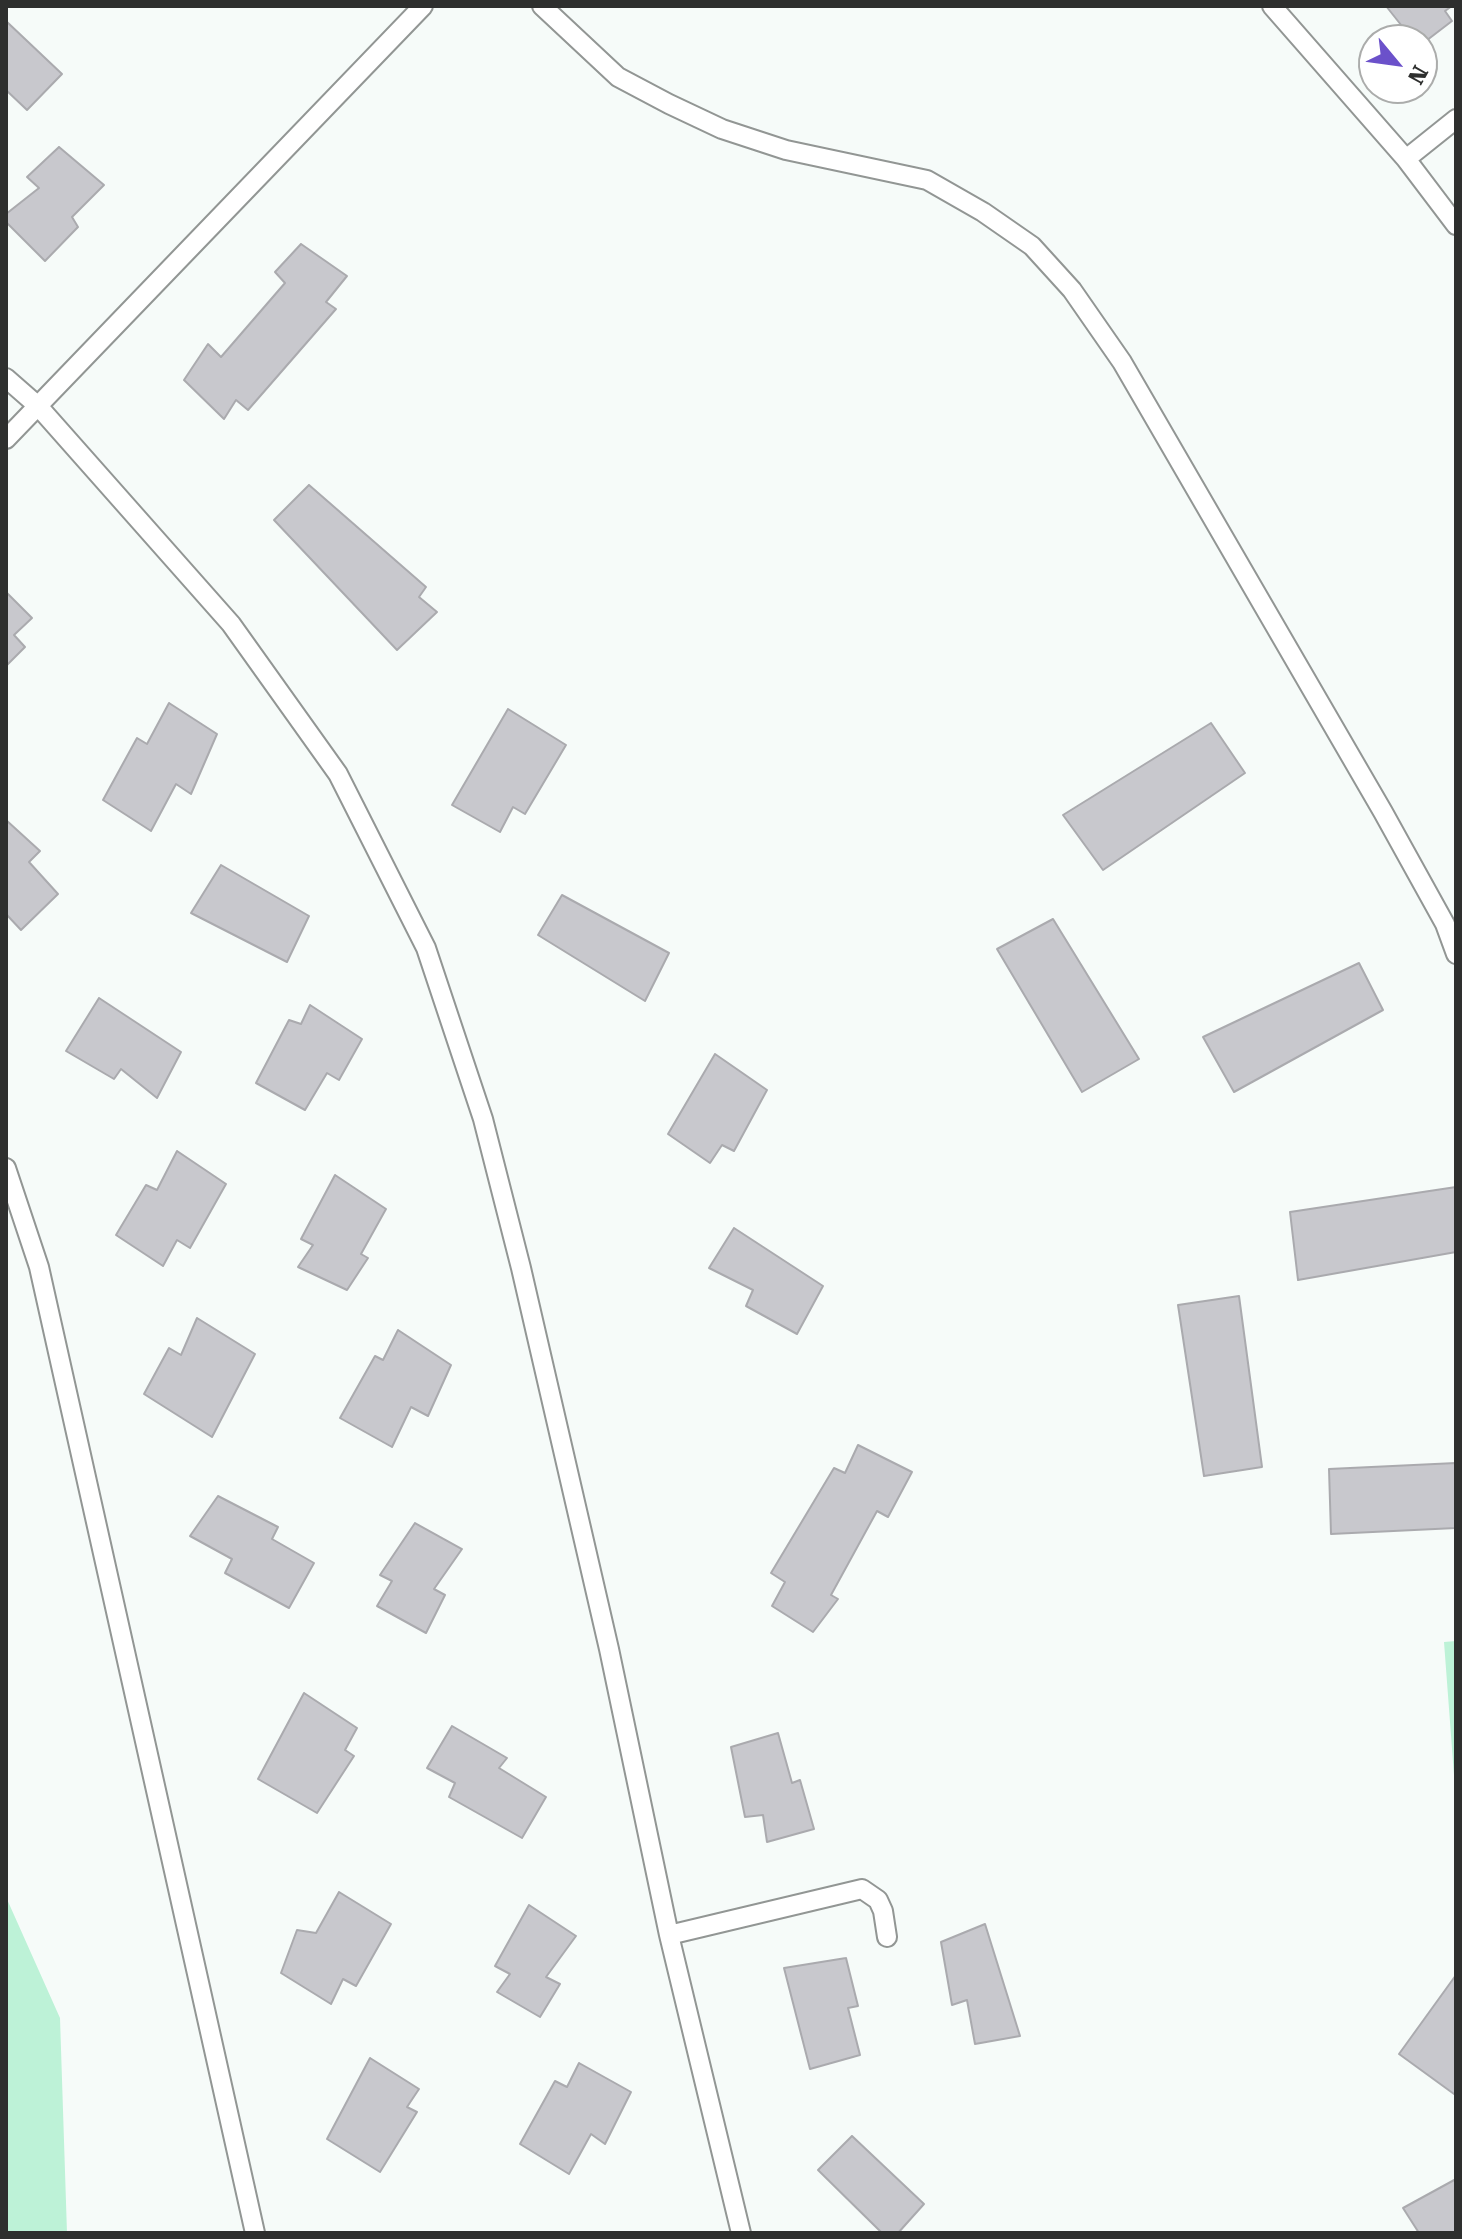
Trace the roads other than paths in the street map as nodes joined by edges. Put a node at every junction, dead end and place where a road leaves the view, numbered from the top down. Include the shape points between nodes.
1 (423, 6) edge
2 (542, 6) edge
3 (1272, 6) edge
4 (1456, 119) edge
5 (1406, 159) junction
6 (1456, 225) edge
7 (6, 378) edge
8 (38, 406) junction
9 (6, 439) edge
10 (1456, 954) edge
11 (6, 1168) edge
12 (669, 1935) junction
13 (887, 1937) dead end
14 (255, 2233) edge
15 (741, 2233) edge

1 - 8 lane
2 - 10 lane via 618,77 669,104 786,150 927,180 1032,246 1072,290 1122,362 1383,812
3 - 5 lane
4 - 5 lane
5 - 6 lane
7 - 8 lane
8 - 9 lane
8 - 12 lane via 231,624 338,774 426,948 483,1119 521,1268
11 - 14 lane via 39,1267
12 - 13 lane via 862,1889 878,1900
12 - 15 lane

